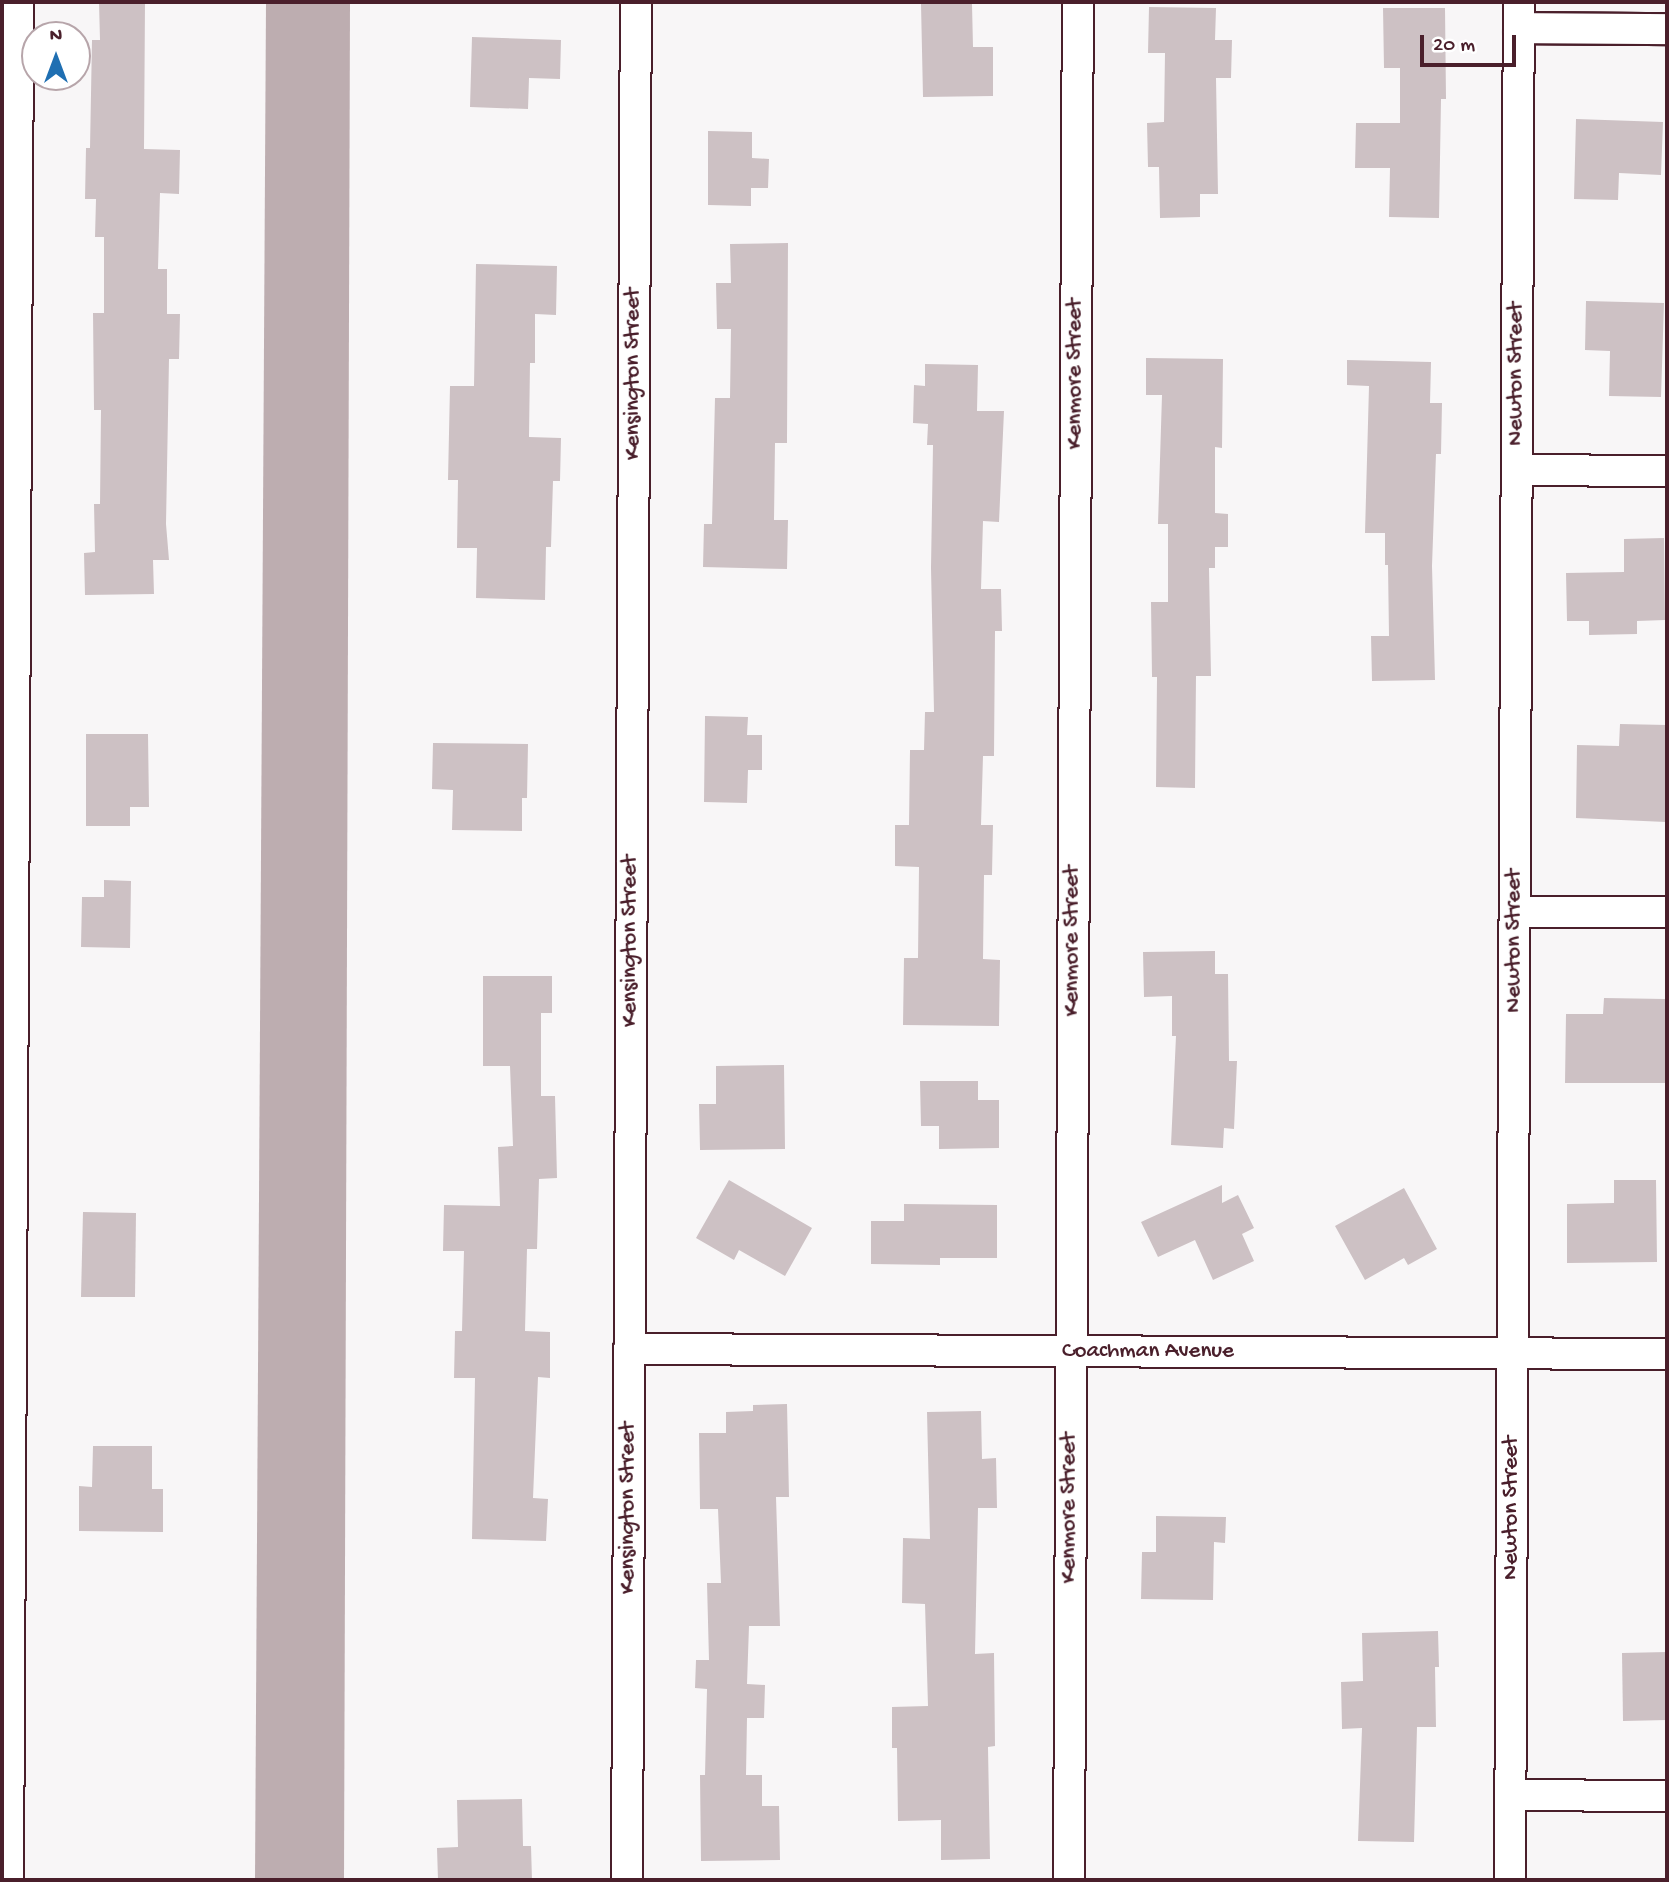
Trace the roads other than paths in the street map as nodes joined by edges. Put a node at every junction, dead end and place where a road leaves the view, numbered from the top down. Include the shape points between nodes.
1 (18, 2) edge
2 (636, 2) edge
3 (1078, 2) edge
4 (1519, 15) edge
5 (1667, 29) edge
6 (1517, 470) junction
7 (1667, 471) edge
8 (8, 802) edge
9 (1515, 912) junction
10 (1667, 912) edge
11 (629, 1349) junction
12 (1071, 1352) junction
13 (1513, 1354) junction
14 (1667, 1354) edge
15 (1511, 1795) junction
16 (1667, 1796) edge
17 (8, 1880) edge
18 (627, 1880) edge
19 (1069, 1880) edge
20 (1510, 1880) edge

1 - 8 street
2 - 11 street, Kensington Street
3 - 12 street, Kenmore Street
4 - 5 street
4 - 6 street, Newton Street
6 - 7 street
6 - 9 street, Newton Street
8 - 17 street
9 - 10 street
9 - 13 street, Newton Street
11 - 12 street, Coachman Avenue
11 - 18 street, Kensington Street
12 - 13 street, Coachman Avenue
12 - 19 street, Kenmore Street
13 - 14 street, Coachman Avenue
13 - 15 street, Newton Street
15 - 16 street
15 - 20 street, Newton Street

